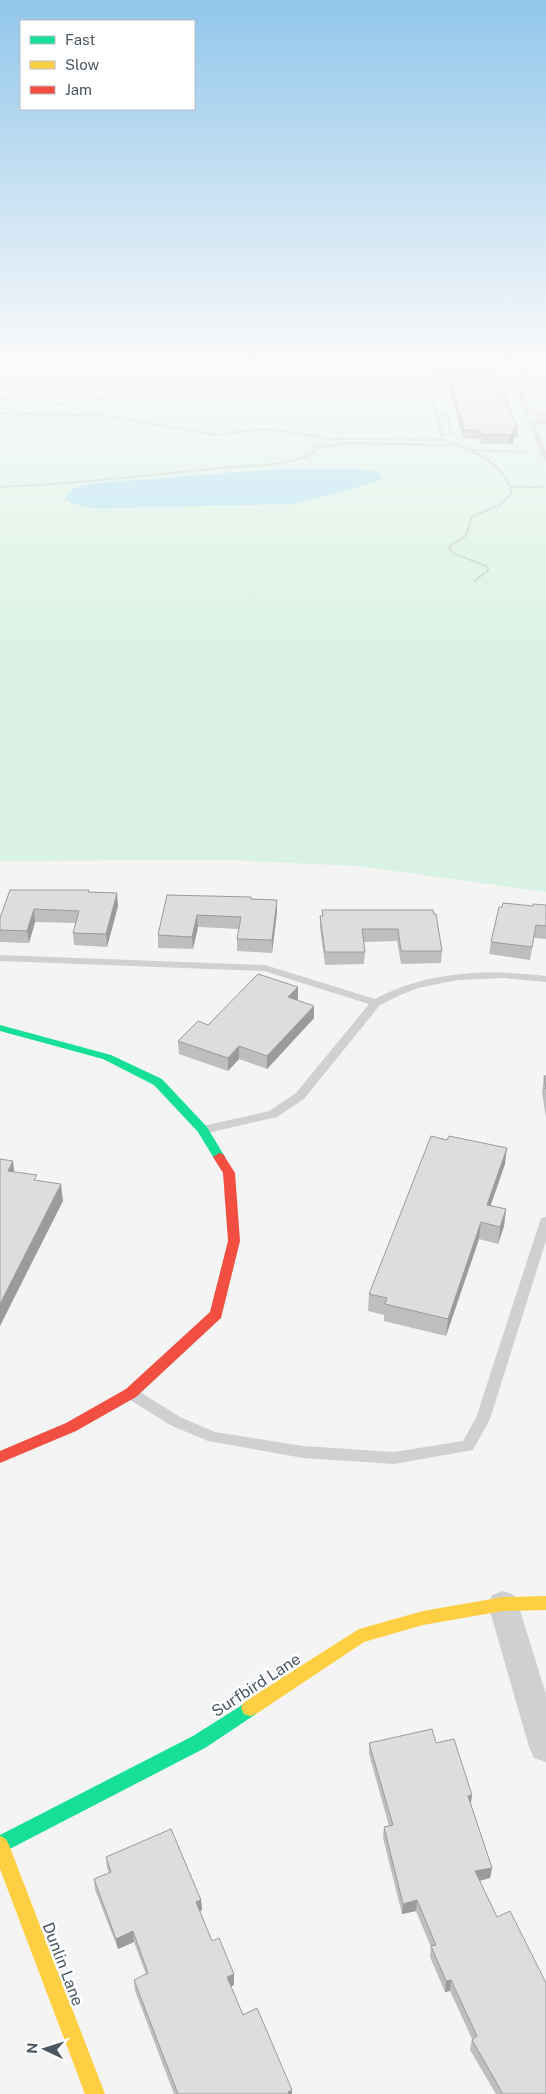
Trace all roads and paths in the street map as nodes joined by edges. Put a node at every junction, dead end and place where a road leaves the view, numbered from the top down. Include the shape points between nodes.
1 (289, 462) edge
2 (490, 462) edge
3 (0, 487) edge
4 (510, 487) junction
5 (546, 487) edge
6 (474, 581) dead end
7 (0, 958) edge
8 (546, 979) edge
9 (376, 1003) junction
10 (0, 1028) edge
11 (203, 1130) junction
12 (546, 1221) edge
13 (131, 1393) junction
14 (0, 1457) edge
15 (546, 1603) edge
16 (503, 1604) junction
17 (546, 1747) edge
18 (0, 1845) edge
19 (95, 2094) edge

1 - 3 path
2 - 4 path via 501,468
4 - 5 path
4 - 6 path via 509,499 500,506 475,515 463,539 448,547 488,567 488,571
7 - 9 lane via 259,967
8 - 9 lane via 481,976 418,984 392,993
9 - 11 lane via 300,1096 273,1114
10 - 11 street via 107,1057 158,1082
11 - 13 street via 229,1174 234,1241 216,1314
12 - 13 lane via 483,1419 468,1446 394,1458 303,1452 213,1438 175,1421
13 - 14 street via 71,1427
15 - 16 street, Surfbird Lane
16 - 17 street
16 - 18 street, Surfbird Lane via 423,1618 359,1636 199,1742
18 - 19 street, Dunlin Lane

